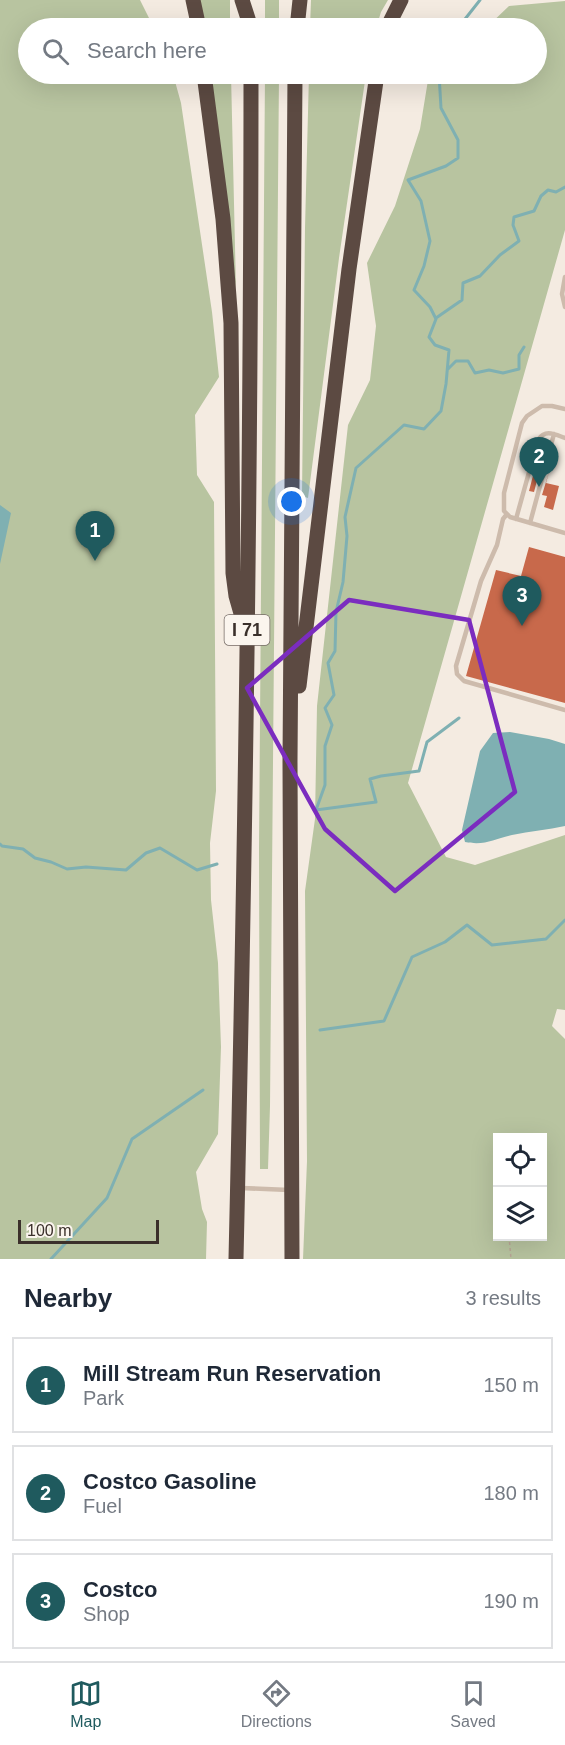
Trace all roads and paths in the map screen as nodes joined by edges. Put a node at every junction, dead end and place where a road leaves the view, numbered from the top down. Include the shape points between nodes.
1 (193, 0) edge
2 (242, 0) edge
3 (251, 0) edge
4 (298, 0) edge
5 (401, 0) edge
6 (197, 18) edge
7 (248, 18) edge
8 (251, 18) edge
9 (297, 18) edge
10 (392, 18) edge
11 (205, 84) edge
12 (251, 84) edge
13 (295, 84) edge
14 (376, 84) edge
15 (565, 277) edge
16 (565, 307) edge
17 (565, 409) edge
18 (554, 434) junction
19 (565, 438) edge
20 (507, 514) junction
21 (516, 519) junction
22 (530, 523) junction
23 (565, 533) edge
24 (247, 635) junction
25 (565, 710) edge
26 (290, 761) junction
27 (238, 1187) junction
28 (292, 1190) junction
29 (509, 1241) edge
30 (236, 1259) edge
31 (292, 1259) edge
32 (511, 1259) edge

1 - 6 highway
2 - 7 highway
3 - 8 highway
4 - 9 highway
5 - 10 highway
11 - 24 highway via 223,219 231,323 233,573
12 - 24 highway, I 71
13 - 26 highway, I 71
14 - 26 highway
15 - 16 lane
17 - 20 lane via 542,406 522,423 504,493
18 - 19 lane
18 - 21 lane via 546,432 538,440
18 - 22 lane
20 - 21 lane
20 - 25 lane via 481,581 457,674 464,681
21 - 22 lane
22 - 23 lane
24 - 27 highway, I 71
26 - 28 highway, I 71
27 - 28 lane
27 - 30 highway, I 71
28 - 31 highway, I 71
29 - 32 path

